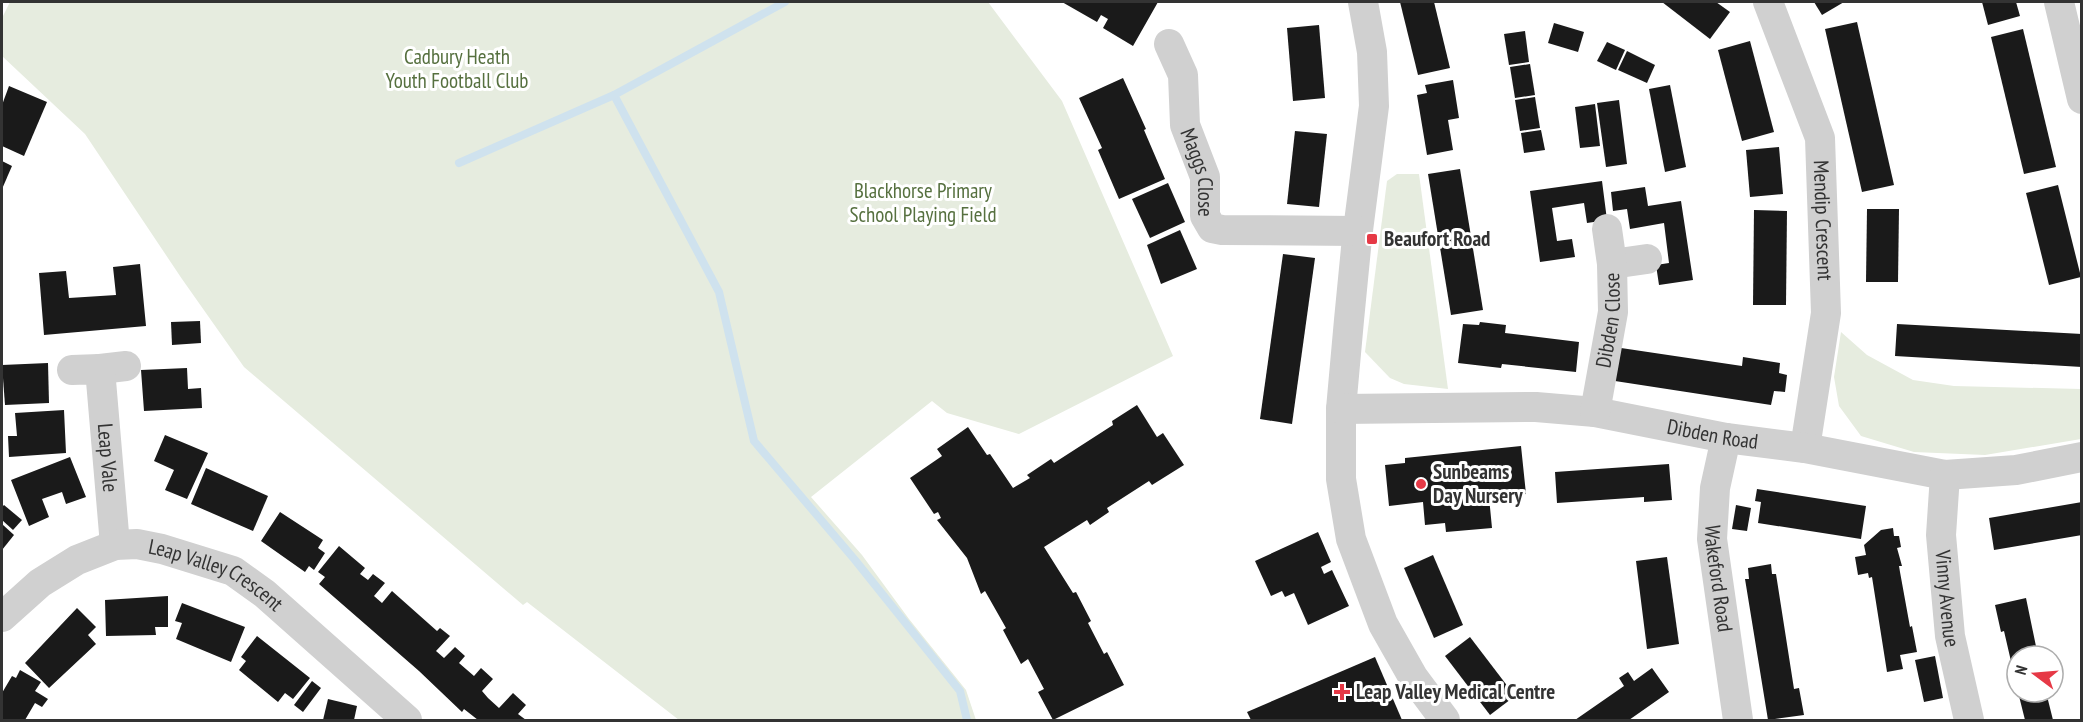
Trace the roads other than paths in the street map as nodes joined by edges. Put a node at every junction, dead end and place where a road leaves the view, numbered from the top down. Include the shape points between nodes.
1 (1363, 2) edge
2 (1768, 2) edge
3 (2059, 2) edge
4 (1169, 44) dead end
5 (2082, 99) edge
6 (1607, 230) dead end
7 (1358, 231) junction
8 (1647, 259) dead end
9 (1612, 264) junction
10 (100, 368) dead end
11 (1341, 409) junction
12 (1595, 412) junction
13 (1726, 438) junction
14 (1805, 448) junction
15 (2082, 457) edge
16 (1945, 475) junction
17 (115, 545) junction
18 (2, 617) edge
19 (407, 720) edge
20 (1445, 720) edge
21 (1738, 720) edge
22 (1970, 720) edge

1 - 7 street via 1372,52 1374,106
2 - 14 street, Mendip Crescent via 1820,138 1826,313
3 - 5 street
4 - 7 street, Maggs Close via 1183,75 1185,125 1205,177 1205,216 1212,228
6 - 9 street, Dibden Close
7 - 11 street
8 - 9 street
9 - 12 street, Dibden Close via 1613,312
10 - 17 street, Leap Vale
11 - 12 street, Dibden Road via 1536,407
11 - 20 street via 1341,479 1351,539 1383,624 1413,677
12 - 13 street, Dibden Road
13 - 14 street, Dibden Road
13 - 21 street, Wakeford Road via 1715,488 1712,539
14 - 16 street, Dibden Road
15 - 16 street, Dibden Road via 2016,470
16 - 22 street, Vinny Avenue via 1941,535 1950,636
17 - 18 street, Leap Valley Crescent via 77,560 40,583
17 - 19 street, Leap Valley Crescent via 137,544 233,571 265,594

